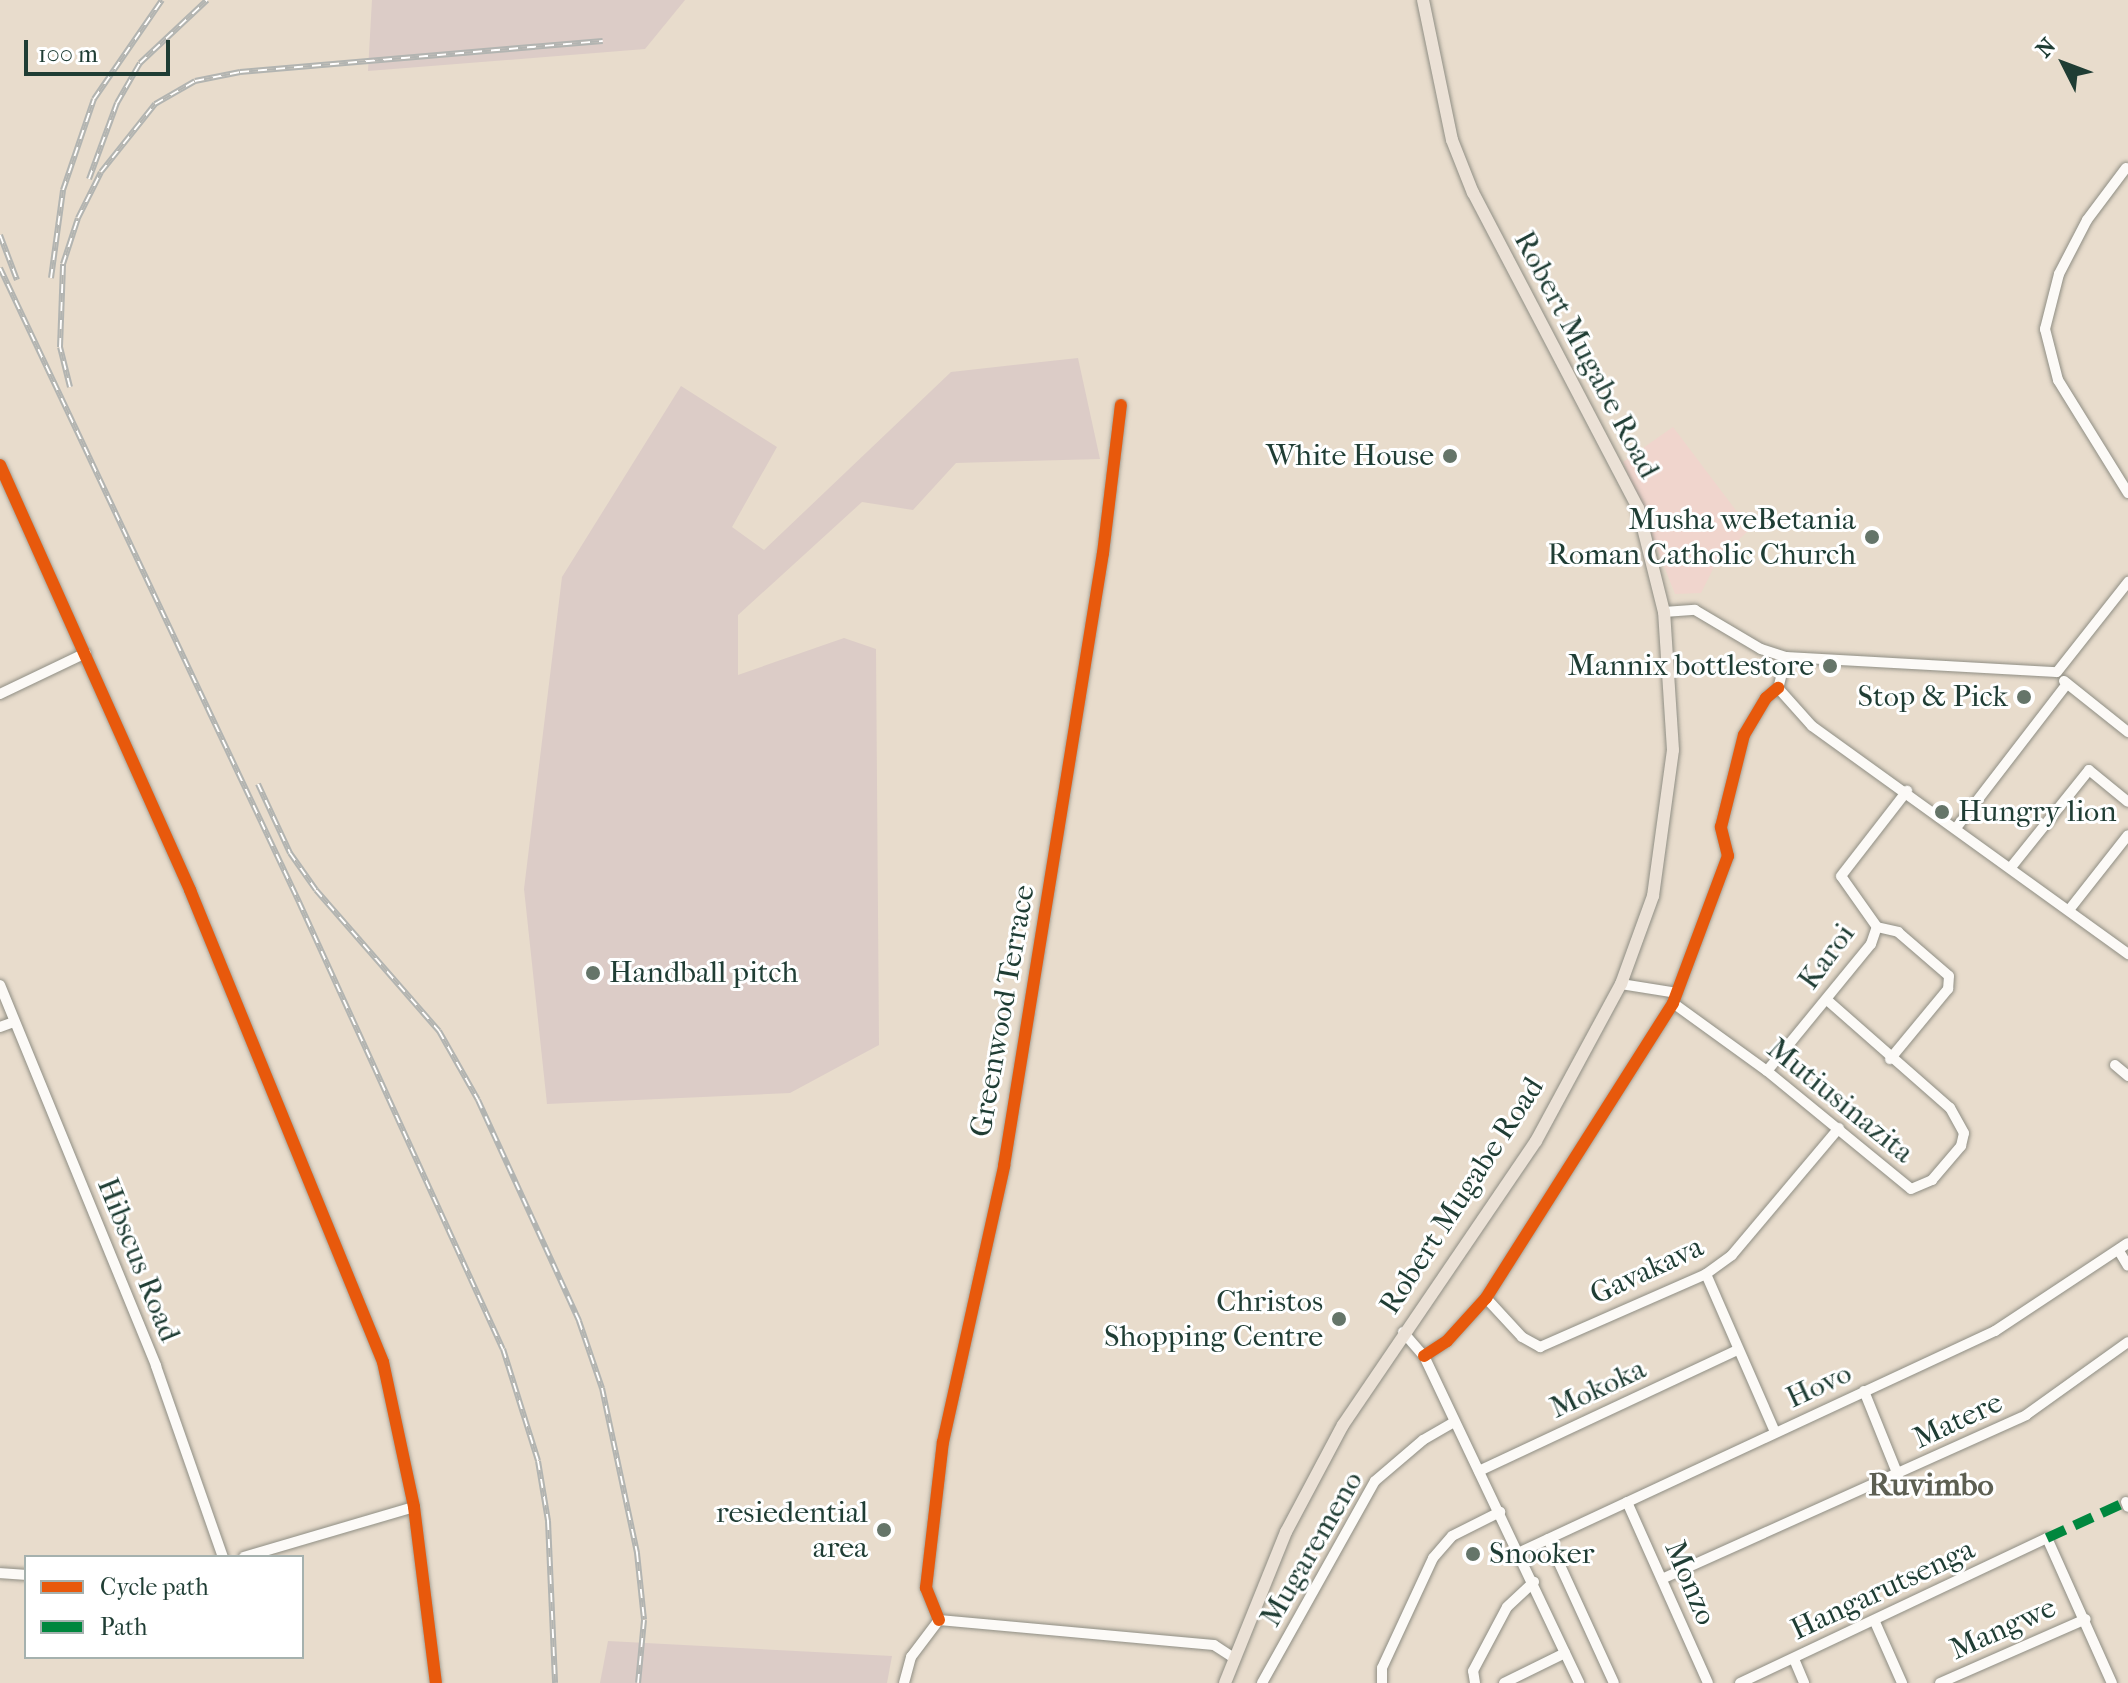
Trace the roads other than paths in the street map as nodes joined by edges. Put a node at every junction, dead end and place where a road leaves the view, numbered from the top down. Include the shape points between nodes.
1 (1423, 0) edge
2 (2126, 168) dead end
3 (1121, 405) dead end
4 (1, 469) edge
5 (2128, 493) edge
6 (2128, 582) edge
7 (1664, 612) junction
8 (86, 653) junction
9 (1786, 657) junction
10 (2057, 672) junction
11 (2067, 684) junction
12 (1778, 688) junction
13 (0, 694) edge
14 (2126, 726) edge
15 (1907, 791) junction
16 (2128, 802) edge
17 (1956, 828) junction
18 (2128, 835) edge
19 (2012, 866) junction
20 (2069, 910) junction
21 (1877, 927) junction
22 (2127, 950) edge
23 (1621, 984) junction
24 (0, 985) edge
25 (1675, 998) junction
26 (1827, 1000) junction
27 (14, 1022) junction
28 (0, 1027) edge
29 (1890, 1059) junction
30 (2115, 1065) dead end
31 (1767, 1071) junction
32 (2128, 1076) edge
33 (1839, 1128) junction
34 (2124, 1247) edge
35 (2128, 1266) edge
36 (1706, 1274) junction
37 (1486, 1298) junction
38 (1403, 1332) junction
39 (2128, 1342) edge
40 (1737, 1350) junction
41 (1424, 1356) junction
42 (1864, 1391) junction
43 (1454, 1422) junction
44 (1775, 1432) junction
45 (1479, 1471) junction
46 (1898, 1475) junction
47 (1627, 1502) junction
48 (414, 1507) junction
49 (1500, 1512) junction
50 (1548, 1539) junction
51 (1518, 1553) junction
52 (222, 1555) edge
53 (251, 1555) edge
54 (0, 1573) edge
55 (24, 1575) edge
56 (1664, 1578) junction
57 (1534, 1582) junction
58 (2086, 1619) junction
59 (939, 1620) junction
60 (1875, 1622) junction
61 (1565, 1653) junction
62 (1234, 1658) junction
63 (1794, 1659) junction
64 (436, 1683) edge
65 (904, 1683) edge
66 (1225, 1683) edge
67 (1262, 1683) edge
68 (1382, 1683) edge
69 (1475, 1683) edge
70 (1504, 1683) edge
71 (1579, 1683) edge
72 (1614, 1683) edge
73 (1708, 1683) edge
74 (1740, 1683) edge
75 (1804, 1683) edge
76 (1902, 1683) edge
77 (1940, 1683) edge
78 (2112, 1683) edge

1 - 7 main road, Robert Mugabe Road via 1452,140 1515,281 1638,508
2 - 5 street via 2087,220 2059,274 2045,329 2058,380
3 - 59 street, Greenwood Terrace via 1101,568 1009,1135 943,1442 926,1588
4 - 8 street
6 - 10 street
7 - 9 street via 1695,610 1761,649
7 - 23 main road, Robert Mugabe Road via 1675,716 1673,750 1653,896
8 - 13 street
8 - 48 street via 190,890 383,1362
9 - 10 street
9 - 12 street
10 - 11 street
11 - 14 street
11 - 17 street
12 - 15 street via 1812,726
12 - 25 street via 1744,735 1721,827 1728,856
15 - 17 street
15 - 21 street, Karoi via 1841,876
16 - 19 street via 2089,770
17 - 19 street
18 - 20 street
19 - 20 street
20 - 22 street
21 - 26 street, Karoi via 1871,944
21 - 29 street via 1898,932 1949,976 1948,989
23 - 25 street
23 - 38 main road, Robert Mugabe Road via 1536,1141
24 - 27 street, Hibscus Road
25 - 31 street, Mutiusinazita
25 - 37 street
26 - 29 street, Mutiusinazita
26 - 31 street, Karoi
27 - 28 street
27 - 52 street, Hibscus Road via 156,1366
29 - 33 street, Mutiusinazita via 1950,1108 1964,1133 1961,1146 1932,1180 1911,1189
30 - 32 street
31 - 33 street, Mutiusinazita
33 - 36 street, Gavakava via 1732,1255
34 - 35 street
34 - 42 street, Hovo via 1995,1331
36 - 37 street, Gavakava via 1540,1347 1522,1337
36 - 40 street
37 - 41 street via 1447,1341
38 - 41 street
38 - 62 main road, Robert Mugabe Road via 1343,1425 1286,1532
39 - 46 street, Matere via 2026,1415
40 - 44 street
40 - 45 street, Mokoka
41 - 43 street
42 - 44 street, Hovo
42 - 46 street
43 - 45 street
43 - 67 street, Mugaremeno via 1423,1440 1375,1481
44 - 47 street, Hovo
45 - 49 street
46 - 56 street, Matere
47 - 50 street, Hovo
47 - 56 street, Monzo
48 - 53 street
48 - 64 street
49 - 51 street
49 - 68 street via 1452,1536 1433,1558 1382,1668
50 - 51 street, Hovo
50 - 72 street
51 - 57 street
54 - 55 street
56 - 73 street, Monzo
57 - 61 street
57 - 69 street via 1507,1607 1473,1671
58 - 60 street, Hangarutsenga via 2047,1538
58 - 77 street, Mangwe
58 - 78 street
59 - 62 street via 1214,1645
59 - 65 street via 911,1657
60 - 63 street, Hangarutsenga
60 - 76 street
61 - 70 street
61 - 71 street
62 - 66 main road, Robert Mugabe Road
63 - 74 street, Hangarutsenga
63 - 75 street

